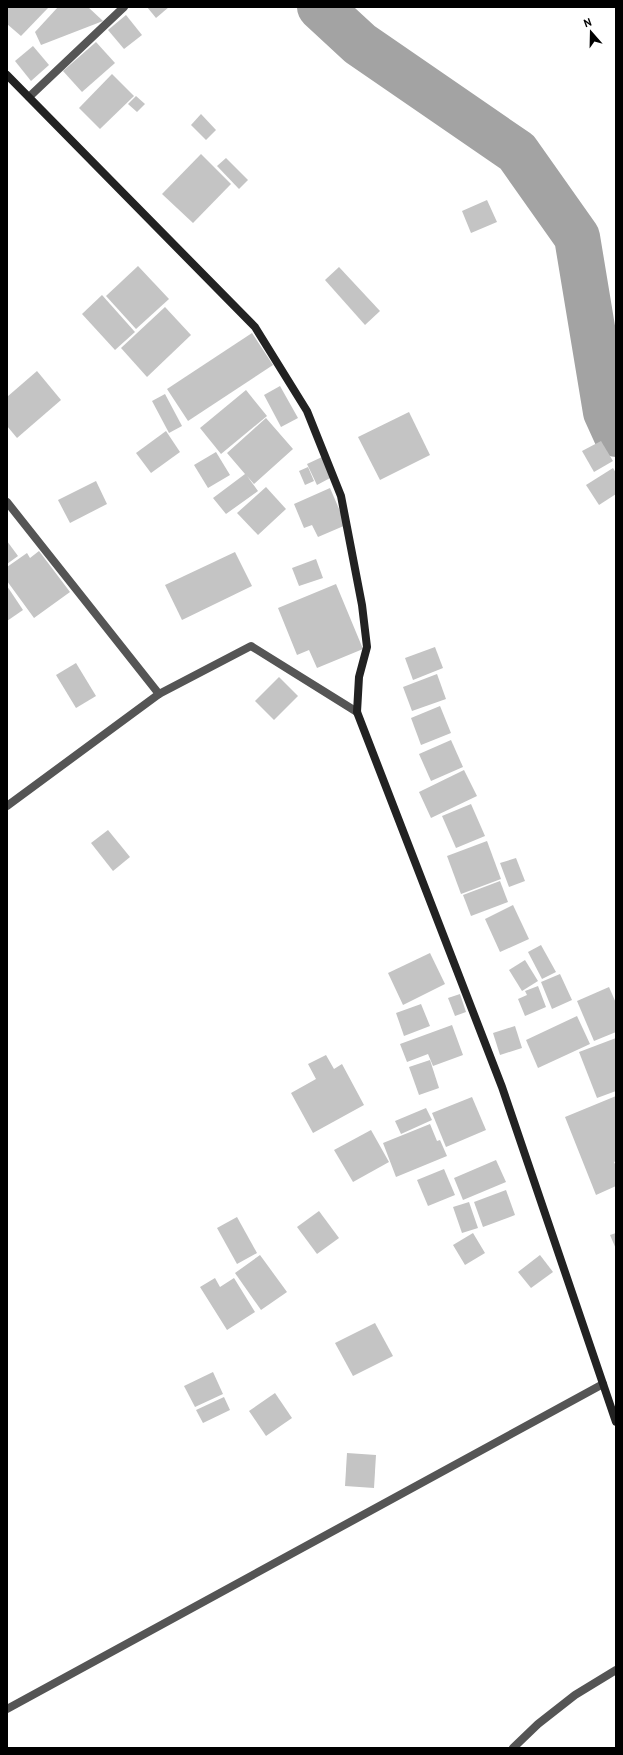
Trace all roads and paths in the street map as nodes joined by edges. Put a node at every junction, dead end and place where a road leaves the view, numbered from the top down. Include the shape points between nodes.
1 (124, 7) edge
2 (7, 75) edge
3 (29, 98) junction
4 (7, 502) edge
5 (159, 694) junction
6 (357, 712) junction
7 (7, 806) edge
8 (603, 1384) junction
9 (616, 1422) edge
10 (616, 1670) edge
11 (7, 1709) edge
12 (513, 1748) edge

1 - 3 street
2 - 3 street
3 - 6 street via 255,327 307,411 340,496 362,605 367,647 359,677
4 - 5 street
5 - 6 street via 250,646
5 - 7 street
6 - 8 street via 502,1087
8 - 9 street
8 - 11 street
10 - 12 street via 575,1694

